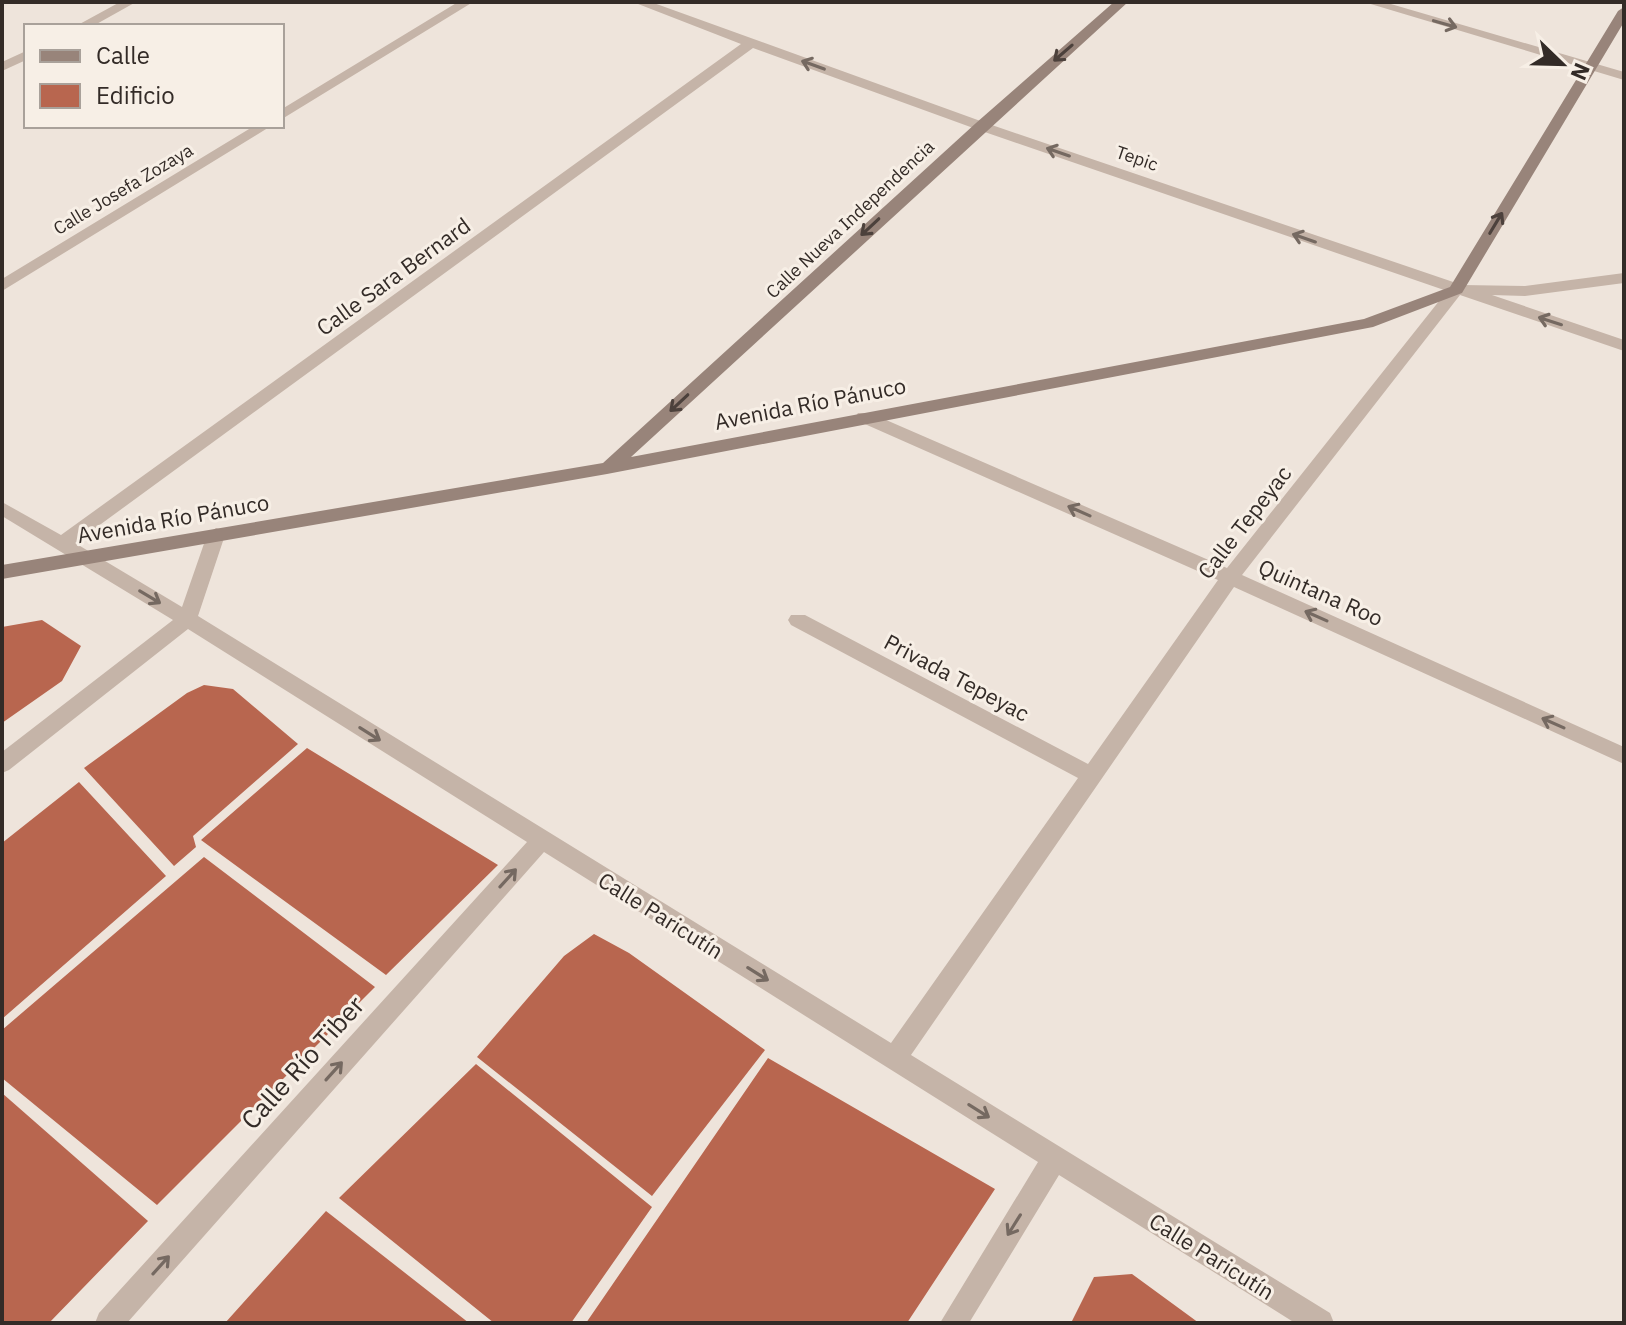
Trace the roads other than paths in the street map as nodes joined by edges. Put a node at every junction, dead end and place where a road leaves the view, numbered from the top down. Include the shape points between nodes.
1 (130, 2) edge
2 (467, 2) edge
3 (639, 2) edge
4 (1122, 2) edge
5 (1370, 2) edge
6 (1624, 11) edge
7 (87, 24) edge
8 (751, 43) junction
9 (24, 56) edge
10 (1590, 66) junction
11 (2, 67) edge
12 (1624, 76) edge
13 (284, 114) edge
14 (981, 126) junction
15 (261, 128) edge
16 (1624, 278) edge
17 (2, 286) edge
18 (1456, 290) junction
19 (1624, 346) edge
20 (864, 417) junction
21 (607, 468) junction
22 (2, 508) edge
23 (216, 535) junction
24 (61, 544) junction
25 (82, 557) junction
26 (2, 572) edge
27 (1230, 577) junction
28 (187, 619) junction
29 (798, 620) dead end
30 (1624, 756) edge
31 (2, 764) edge
32 (1093, 776) junction
33 (541, 841) junction
34 (895, 1058) junction
35 (1055, 1158) junction
36 (109, 1323) edge
37 (954, 1323) edge
38 (1320, 1323) edge

1 - 7 street
2 - 13 street
3 - 8 street, Tepic
4 -> 14 street, Calle Nueva Independencia
5 -> 10 street
6 - 10 street, Calle Tepeyac
14 -> 8 street, Tepic
8 - 24 street, Calle Sara Bernard
9 - 11 street
10 - 12 street
18 -> 10 street, Calle Tepeyac
18 -> 14 street, Tepic
14 -> 21 street, Calle Nueva Independencia
15 - 17 street, Calle Josefa Zozaya
16 - 18 street, Avenida Río Pánuco via 1525,291
19 -> 18 street, Tepic
18 - 20 street, Avenida Río Pánuco via 1367,323
18 - 27 street, Calle Tepeyac
20 - 21 street, Avenida Río Pánuco
27 -> 20 street, Quintana Roo
21 - 23 street, Avenida Río Pánuco
22 - 24 street, Calle Paricutín
23 - 25 street, Avenida Río Pánuco
23 - 28 street
24 - 25 street, Calle Paricutín
25 - 26 street, Avenida Río Pánuco
25 -> 28 street, Calle Paricutín
30 -> 27 street, Quintana Roo
27 - 32 street, Calle Tepeyac
28 - 31 street
28 -> 33 street, Calle Paricutín
29 - 32 street, Privada Tepeyac
32 - 34 street, Calle Tepeyac
33 -> 34 street, Calle Paricutín
36 -> 33 street, Calle Río Tiber
34 -> 35 street, Calle Paricutín
35 -> 37 street
35 - 38 street, Calle Paricutín

